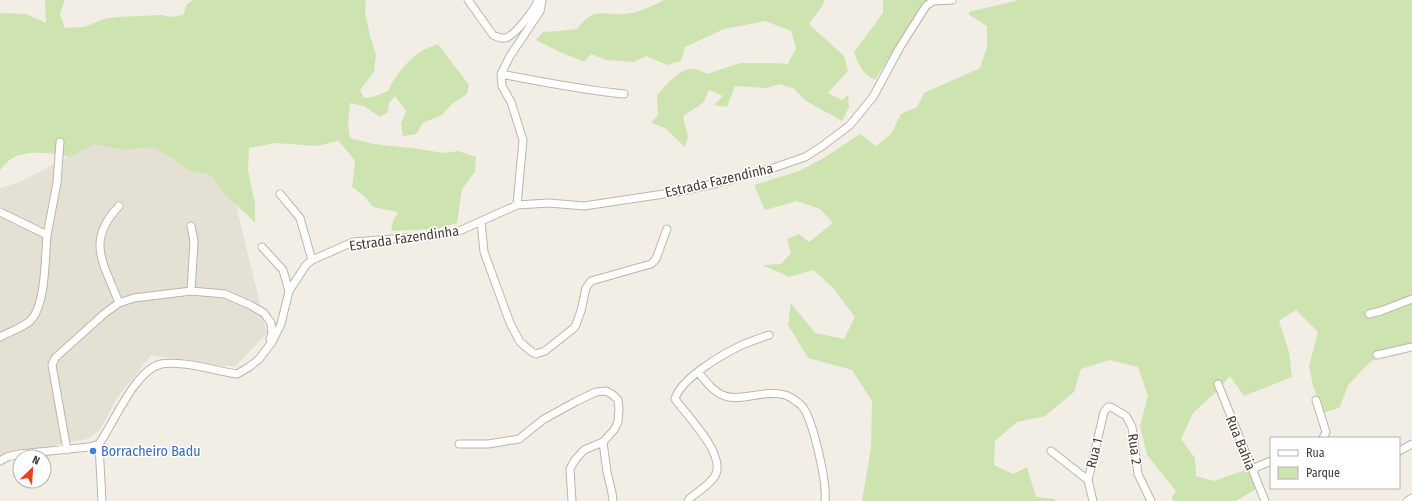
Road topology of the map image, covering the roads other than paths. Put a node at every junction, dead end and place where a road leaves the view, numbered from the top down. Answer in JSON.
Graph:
{"nodes":[{"id":1,"x":468,"y":0,"type":"edge"},
{"id":2,"x":538,"y":0,"type":"edge"},
{"id":3,"x":542,"y":0,"type":"edge"},
{"id":4,"x":952,"y":0,"type":"edge"},
{"id":5,"x":501,"y":74,"type":"junction"},
{"id":6,"x":624,"y":94,"type":"dead end"},
{"id":7,"x":60,"y":142,"type":"dead end"},
{"id":8,"x":280,"y":194,"type":"dead end"},
{"id":9,"x":517,"y":205,"type":"junction"},
{"id":10,"x":119,"y":206,"type":"dead end"},
{"id":11,"x":0,"y":212,"type":"edge"},
{"id":12,"x":481,"y":222,"type":"junction"},
{"id":13,"x":191,"y":226,"type":"dead end"},
{"id":14,"x":667,"y":229,"type":"dead end"},
{"id":15,"x":47,"y":235,"type":"junction"},
{"id":16,"x":262,"y":247,"type":"dead end"},
{"id":17,"x":312,"y":260,"type":"junction"},
{"id":18,"x":191,"y":291,"type":"junction"},
{"id":19,"x":289,"y":292,"type":"junction"},
{"id":20,"x":1412,"y":299,"type":"edge"},
{"id":21,"x":119,"y":303,"type":"junction"},
{"id":22,"x":1369,"y":314,"type":"dead end"},
{"id":23,"x":768,"y":335,"type":"dead end"},
{"id":24,"x":0,"y":337,"type":"edge"},
{"id":25,"x":1412,"y":347,"type":"edge"},
{"id":26,"x":1377,"y":355,"type":"dead end"},
{"id":27,"x":249,"y":367,"type":"junction"},
{"id":28,"x":698,"y":372,"type":"junction"},
{"id":29,"x":1218,"y":384,"type":"dead end"},
{"id":30,"x":1316,"y":400,"type":"dead end"},
{"id":31,"x":1108,"y":407,"type":"joint"},
{"id":32,"x":1324,"y":437,"type":"edge"},
{"id":33,"x":603,"y":442,"type":"junction"},
{"id":34,"x":99,"y":444,"type":"junction"},
{"id":35,"x":459,"y":444,"type":"dead end"},
{"id":36,"x":1412,"y":444,"type":"edge"},
{"id":37,"x":66,"y":450,"type":"junction"},
{"id":38,"x":1051,"y":451,"type":"dead end"},
{"id":39,"x":1400,"y":451,"type":"edge"},
{"id":40,"x":0,"y":461,"type":"edge"},
{"id":41,"x":1270,"y":461,"type":"edge"},
{"id":42,"x":1252,"y":469,"type":"junction"},
{"id":43,"x":1088,"y":480,"type":"junction"},
{"id":44,"x":1412,"y":498,"type":"edge"},
{"id":45,"x":102,"y":501,"type":"edge"},
{"id":46,"x":572,"y":501,"type":"edge"},
{"id":47,"x":613,"y":501,"type":"edge"},
{"id":48,"x":688,"y":501,"type":"edge"},
{"id":49,"x":825,"y":501,"type":"edge"},
{"id":50,"x":1093,"y":501,"type":"edge"},
{"id":51,"x":1150,"y":501,"type":"edge"},
{"id":52,"x":1265,"y":501,"type":"edge"},
{"id":53,"x":1407,"y":501,"type":"edge"}],
"edges":[{"from":1,"to":2,"type":"street"},
{"from":3,"to":5,"type":"street"},
{"from":4,"to":9,"type":"street","name":"Estrada Fazendinha"},
{"from":5,"to":6,"type":"street"},
{"from":5,"to":9,"type":"street"},
{"from":7,"to":15,"type":"street"},
{"from":8,"to":17,"type":"street"},
{"from":9,"to":12,"type":"street","name":"Estrada Fazendinha"},
{"from":10,"to":21,"type":"street"},
{"from":11,"to":15,"type":"street"},
{"from":12,"to":14,"type":"street"},
{"from":12,"to":17,"type":"street","name":"Estrada Fazendinha"},
{"from":13,"to":18,"type":"street"},
{"from":15,"to":24,"type":"street"},
{"from":16,"to":19,"type":"street"},
{"from":17,"to":19,"type":"street","name":"Estrada Fazendinha"},
{"from":18,"to":21,"type":"street"},
{"from":18,"to":27,"type":"street"},
{"from":19,"to":27,"type":"street","name":"Estrada Fazendinha"},
{"from":20,"to":22,"type":"street"},
{"from":21,"to":37,"type":"street"},
{"from":23,"to":28,"type":"street"},
{"from":25,"to":26,"type":"street"},
{"from":27,"to":34,"type":"street","name":"Estrada Fazendinha"},
{"from":28,"to":48,"type":"street"},
{"from":28,"to":49,"type":"street"},
{"from":29,"to":42,"type":"street","name":"Rua Bahia"},
{"from":30,"to":32,"type":"street"},
{"from":31,"to":43,"type":"street","name":"Rua 1"},
{"from":31,"to":51,"type":"street","name":"Rua 2"},
{"from":33,"to":35,"type":"street"},
{"from":33,"to":46,"type":"street"},
{"from":33,"to":47,"type":"street"},
{"from":34,"to":37,"type":"street"},
{"from":34,"to":45,"type":"street"},
{"from":36,"to":39,"type":"street"},
{"from":37,"to":40,"type":"street"},
{"from":38,"to":43,"type":"street"},
{"from":41,"to":42,"type":"street"},
{"from":42,"to":52,"type":"street","name":"Rua Bahia"},
{"from":43,"to":50,"type":"street","name":"Rua 1"},
{"from":44,"to":53,"type":"street"}]}
